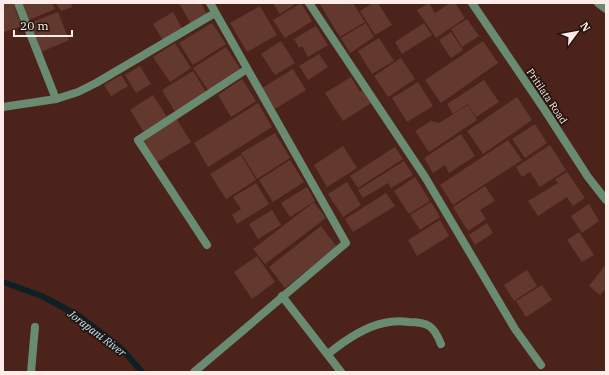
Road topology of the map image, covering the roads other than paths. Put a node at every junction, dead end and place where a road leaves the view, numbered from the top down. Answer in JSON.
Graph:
{"nodes":[{"id":1,"x":18,"y":3,"type":"edge"},
{"id":2,"x":210,"y":3,"type":"edge"},
{"id":3,"x":309,"y":3,"type":"edge"},
{"id":4,"x":472,"y":3,"type":"edge"},
{"id":5,"x":598,"y":3,"type":"edge"},
{"id":6,"x":606,"y":9,"type":"edge"},
{"id":7,"x":215,"y":13,"type":"junction"},
{"id":8,"x":247,"y":69,"type":"junction"},
{"id":9,"x":56,"y":99,"type":"junction"},
{"id":10,"x":3,"y":107,"type":"edge"},
{"id":11,"x":606,"y":200,"type":"edge"},
{"id":12,"x":207,"y":245,"type":"dead end"},
{"id":13,"x":282,"y":296,"type":"junction"},
{"id":14,"x":35,"y":327,"type":"dead end"},
{"id":15,"x":440,"y":344,"type":"dead end"},
{"id":16,"x":328,"y":354,"type":"junction"},
{"id":17,"x":541,"y":365,"type":"dead end"},
{"id":18,"x":31,"y":372,"type":"edge"},
{"id":19,"x":194,"y":372,"type":"edge"},
{"id":20,"x":341,"y":372,"type":"edge"}],
"edges":[{"from":1,"to":9,"type":"street"},
{"from":2,"to":7,"type":"street"},
{"from":3,"to":17,"type":"street"},
{"from":4,"to":11,"type":"street","name":"Pritilata Road"},
{"from":5,"to":6,"type":"street"},
{"from":7,"to":8,"type":"street"},
{"from":7,"to":9,"type":"street"},
{"from":8,"to":12,"type":"street"},
{"from":8,"to":13,"type":"street"},
{"from":9,"to":10,"type":"street"},
{"from":13,"to":16,"type":"street"},
{"from":13,"to":19,"type":"street"},
{"from":14,"to":18,"type":"street"},
{"from":15,"to":16,"type":"street"},
{"from":16,"to":20,"type":"street"}]}
